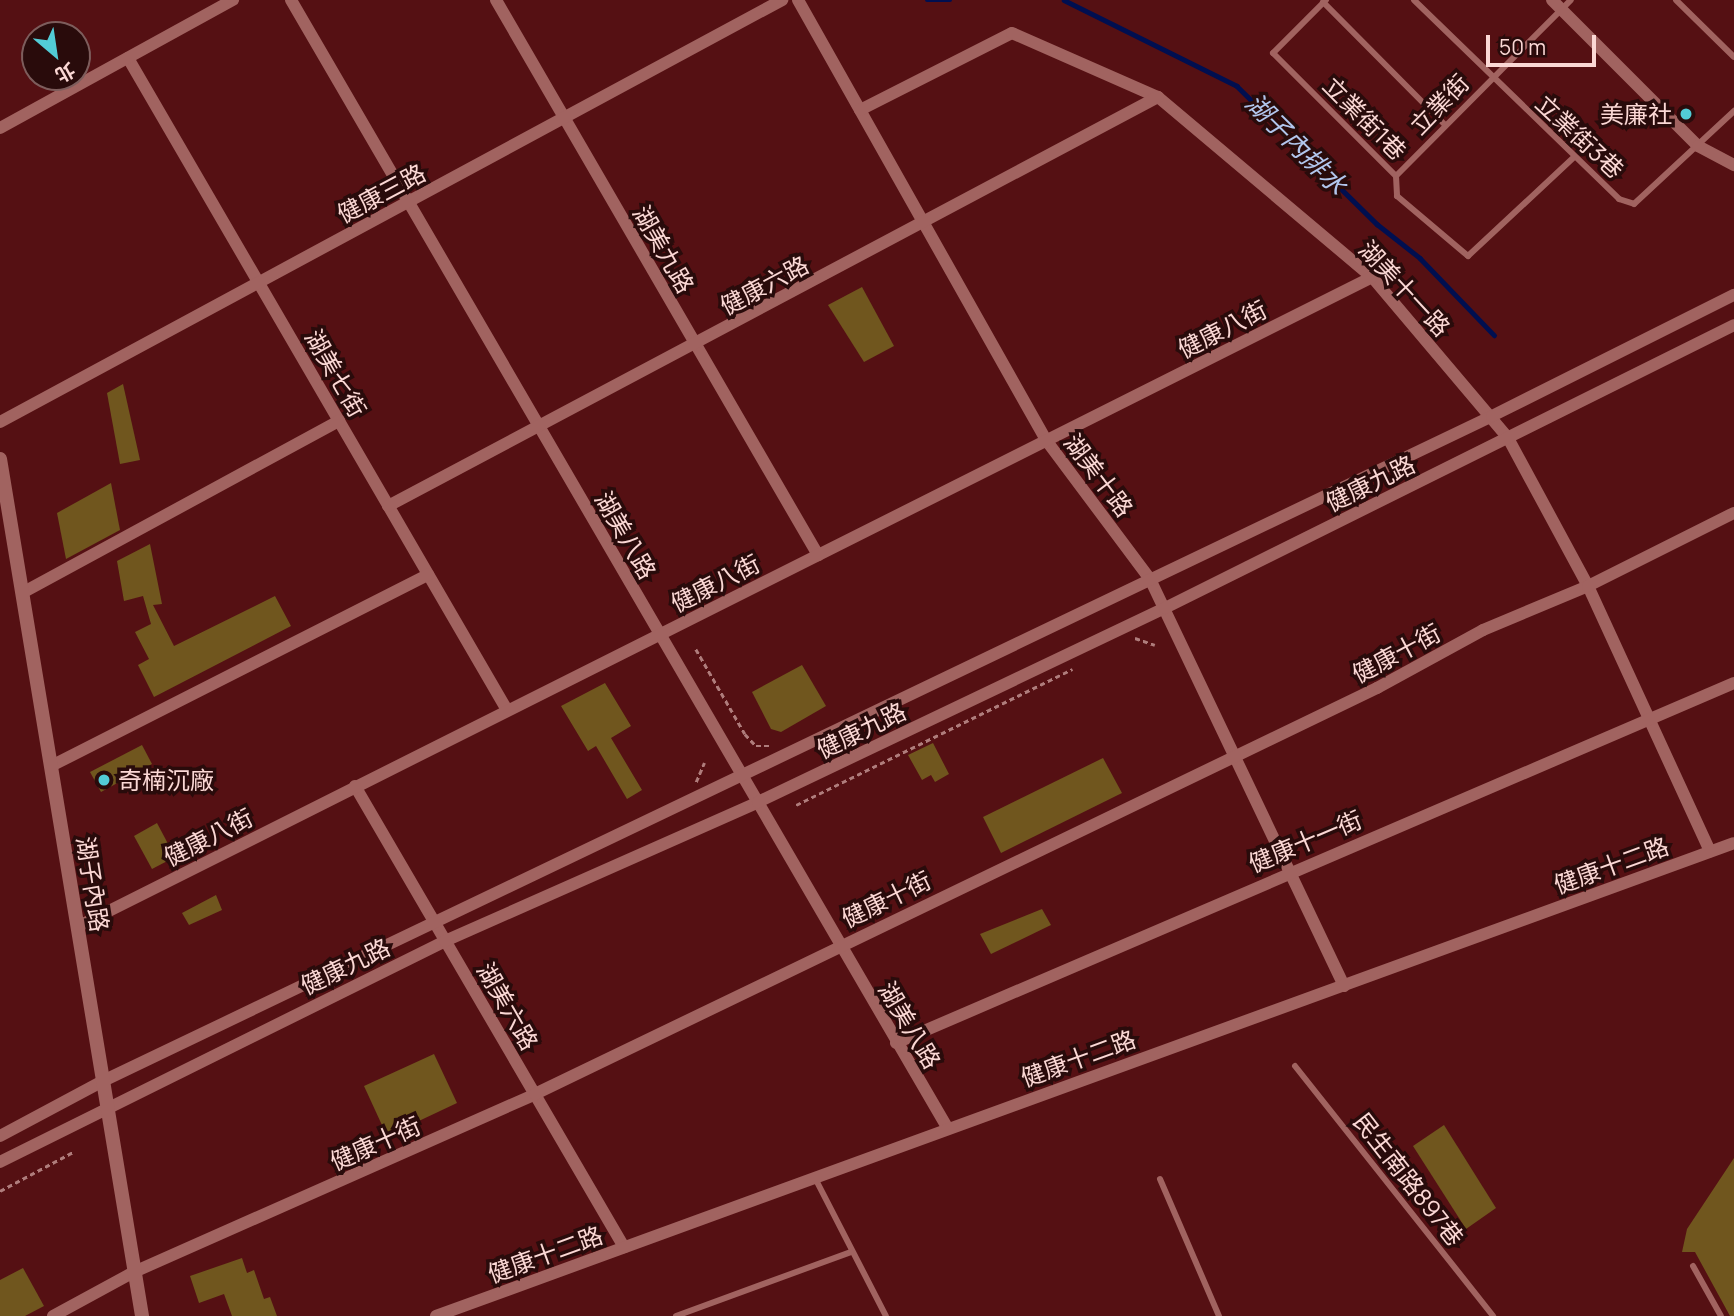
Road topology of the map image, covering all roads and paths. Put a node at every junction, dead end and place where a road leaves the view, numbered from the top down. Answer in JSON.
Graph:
{"nodes":[{"id":1,"x":233,"y":0,"type":"edge"},
{"id":2,"x":291,"y":0,"type":"edge"},
{"id":3,"x":496,"y":0,"type":"edge"},
{"id":4,"x":782,"y":0,"type":"edge"},
{"id":5,"x":798,"y":0,"type":"edge"},
{"id":6,"x":1414,"y":0,"type":"edge"},
{"id":7,"x":1676,"y":0,"type":"edge"},
{"id":8,"x":1324,"y":1,"type":"edge"},
{"id":9,"x":1562,"y":3,"type":"edge"},
{"id":10,"x":1734,"y":57,"type":"edge"},
{"id":11,"x":128,"y":58,"type":"junction"},
{"id":12,"x":1490,"y":79,"type":"junction"},
{"id":13,"x":1158,"y":97,"type":"junction"},
{"id":14,"x":860,"y":110,"type":"junction"},
{"id":15,"x":1734,"y":111,"type":"edge"},
{"id":16,"x":564,"y":118,"type":"junction"},
{"id":17,"x":1444,"y":125,"type":"junction"},
{"id":18,"x":0,"y":128,"type":"edge"},
{"id":19,"x":1698,"y":146,"type":"junction"},
{"id":20,"x":1573,"y":158,"type":"junction"},
{"id":21,"x":1734,"y":165,"type":"edge"},
{"id":22,"x":1396,"y":176,"type":"junction"},
{"id":23,"x":408,"y":202,"type":"junction"},
{"id":24,"x":924,"y":225,"type":"junction"},
{"id":25,"x":1372,"y":277,"type":"junction"},
{"id":26,"x":259,"y":283,"type":"junction"},
{"id":27,"x":1734,"y":295,"type":"edge"},
{"id":28,"x":1734,"y":325,"type":"edge"},
{"id":29,"x":695,"y":345,"type":"junction"},
{"id":30,"x":1492,"y":416,"type":"junction"},
{"id":31,"x":339,"y":421,"type":"junction"},
{"id":32,"x":0,"y":422,"type":"edge"},
{"id":33,"x":538,"y":427,"type":"junction"},
{"id":34,"x":1508,"y":438,"type":"junction"},
{"id":35,"x":1046,"y":440,"type":"junction"},
{"id":36,"x":0,"y":459,"type":"edge"},
{"id":37,"x":388,"y":506,"type":"junction"},
{"id":38,"x":1734,"y":513,"type":"edge"},
{"id":39,"x":818,"y":555,"type":"junction"},
{"id":40,"x":428,"y":575,"type":"junction"},
{"id":41,"x":1150,"y":579,"type":"junction"},
{"id":42,"x":1588,"y":586,"type":"junction"},
{"id":43,"x":22,"y":593,"type":"junction"},
{"id":44,"x":1165,"y":608,"type":"junction"},
{"id":45,"x":659,"y":634,"type":"junction"},
{"id":46,"x":1124,"y":643,"type":"dead end"},
{"id":47,"x":1154,"y":645,"type":"dead end"},
{"id":48,"x":696,"y":649,"type":"dead end"},
{"id":49,"x":1075,"y":667,"type":"dead end"},
{"id":50,"x":1734,"y":684,"type":"edge"},
{"id":51,"x":507,"y":710,"type":"junction"},
{"id":52,"x":1651,"y":717,"type":"junction"},
{"id":53,"x":776,"y":745,"type":"dead end"},
{"id":54,"x":1231,"y":756,"type":"junction"},
{"id":55,"x":51,"y":766,"type":"junction"},
{"id":56,"x":741,"y":775,"type":"junction"},
{"id":57,"x":355,"y":786,"type":"junction"},
{"id":58,"x":758,"y":802,"type":"junction"},
{"id":59,"x":796,"y":805,"type":"dead end"},
{"id":60,"x":1734,"y":843,"type":"edge"},
{"id":61,"x":1710,"y":851,"type":"junction"},
{"id":62,"x":1287,"y":872,"type":"junction"},
{"id":63,"x":434,"y":922,"type":"junction"},
{"id":64,"x":77,"y":927,"type":"junction"},
{"id":65,"x":445,"y":941,"type":"junction"},
{"id":66,"x":839,"y":945,"type":"junction"},
{"id":67,"x":1344,"y":985,"type":"junction"},
{"id":68,"x":896,"y":1043,"type":"junction"},
{"id":69,"x":1295,"y":1066,"type":"dead end"},
{"id":70,"x":103,"y":1081,"type":"junction"},
{"id":71,"x":535,"y":1094,"type":"junction"},
{"id":72,"x":107,"y":1105,"type":"junction"},
{"id":73,"x":947,"y":1127,"type":"junction"},
{"id":74,"x":0,"y":1136,"type":"edge"},
{"id":75,"x":73,"y":1152,"type":"dead end"},
{"id":76,"x":0,"y":1162,"type":"edge"},
{"id":77,"x":814,"y":1177,"type":"junction"},
{"id":78,"x":1160,"y":1179,"type":"dead end"},
{"id":79,"x":0,"y":1191,"type":"edge"},
{"id":80,"x":624,"y":1247,"type":"junction"},
{"id":81,"x":851,"y":1252,"type":"junction"},
{"id":82,"x":1693,"y":1266,"type":"dead end"},
{"id":83,"x":134,"y":1272,"type":"junction"},
{"id":84,"x":53,"y":1316,"type":"edge"},
{"id":85,"x":142,"y":1316,"type":"edge"},
{"id":86,"x":436,"y":1316,"type":"edge"},
{"id":87,"x":676,"y":1316,"type":"edge"},
{"id":88,"x":886,"y":1316,"type":"edge"},
{"id":89,"x":1219,"y":1316,"type":"edge"},
{"id":90,"x":1493,"y":1316,"type":"edge"},
{"id":91,"x":1721,"y":1316,"type":"edge"}],
"edges":[{"from":1,"to":11,"type":"street"},
{"from":2,"to":23,"type":"street","name":"湖美八路"},
{"from":3,"to":16,"type":"street","name":"湖美九路"},
{"from":4,"to":16,"type":"street","name":"健康三路"},
{"from":5,"to":14,"type":"street","name":"湖美十路"},
{"from":6,"to":12,"type":"lane","name":"立業街3巷"},
{"from":7,"to":10,"type":"lane"},
{"from":8,"to":17,"type":"lane"},
{"from":8,"to":22,"type":"lane","name":"立業街1巷"},
{"from":9,"to":12,"type":"lane","name":"立業街"},
{"from":9,"to":19,"type":"street"},
{"from":11,"to":18,"type":"street"},
{"from":11,"to":26,"type":"street","name":"湖美七街"},
{"from":12,"to":17,"type":"lane","name":"立業街"},
{"from":12,"to":20,"type":"lane","name":"立業街3巷"},
{"from":13,"to":14,"type":"street","name":"湖美十一路"},
{"from":13,"to":24,"type":"street","name":"健康六路"},
{"from":13,"to":25,"type":"street","name":"湖美十一路"},
{"from":14,"to":24,"type":"street","name":"湖美十路"},
{"from":15,"to":19,"type":"lane"},
{"from":16,"to":23,"type":"street","name":"健康三路"},
{"from":16,"to":29,"type":"street","name":"湖美九路"},
{"from":17,"to":22,"type":"lane","name":"立業街"},
{"from":19,"to":20,"type":"lane","name":"立業街3巷"},
{"from":19,"to":21,"type":"street"},
{"from":20,"to":22,"type":"lane","name":"立業街1巷"},
{"from":23,"to":26,"type":"street","name":"健康三路"},
{"from":23,"to":33,"type":"street","name":"湖美八路"},
{"from":24,"to":29,"type":"street","name":"健康六路"},
{"from":24,"to":35,"type":"street","name":"湖美十路"},
{"from":25,"to":30,"type":"street","name":"湖美十一路"},
{"from":25,"to":35,"type":"street","name":"健康八街"},
{"from":26,"to":31,"type":"street","name":"湖美七街"},
{"from":26,"to":32,"type":"street","name":"健康三路"},
{"from":27,"to":30,"type":"street"},
{"from":28,"to":34,"type":"street","name":"健康九路"},
{"from":29,"to":33,"type":"street","name":"健康六路"},
{"from":29,"to":39,"type":"street","name":"湖美九路"},
{"from":30,"to":34,"type":"street","name":"湖美十一路"},
{"from":30,"to":41,"type":"street"},
{"from":31,"to":37,"type":"street","name":"湖美七街"},
{"from":31,"to":43,"type":"street"},
{"from":33,"to":37,"type":"street","name":"健康六路"},
{"from":33,"to":45,"type":"street","name":"湖美八路"},
{"from":34,"to":42,"type":"street","name":"湖美十一路"},
{"from":34,"to":44,"type":"street","name":"健康九路"},
{"from":35,"to":39,"type":"street","name":"健康八街"},
{"from":35,"to":41,"type":"street","name":"湖美十路"},
{"from":36,"to":43,"type":"street","name":"湖子內路"},
{"from":37,"to":40,"type":"street","name":"湖美七街"},
{"from":38,"to":42,"type":"street","name":"健康十街"},
{"from":39,"to":45,"type":"street","name":"健康八街"},
{"from":40,"to":51,"type":"street","name":"湖美七街"},
{"from":40,"to":55,"type":"street"},
{"from":41,"to":44,"type":"street","name":"湖美十路"},
{"from":41,"to":56,"type":"street"},
{"from":42,"to":52,"type":"street","name":"湖美十一路"},
{"from":42,"to":54,"type":"street","name":"健康十街"},
{"from":43,"to":55,"type":"street","name":"湖子內路"},
{"from":44,"to":54,"type":"street","name":"湖美十路"},
{"from":44,"to":58,"type":"street","name":"健康九路"},
{"from":45,"to":51,"type":"street","name":"健康八街"},
{"from":45,"to":56,"type":"street","name":"湖美八路"},
{"from":46,"to":47,"type":"path"},
{"from":48,"to":53,"type":"path"},
{"from":49,"to":59,"type":"path"},
{"from":50,"to":52,"type":"street","name":"健康十一街"},
{"from":51,"to":57,"type":"street","name":"健康八街"},
{"from":52,"to":61,"type":"street","name":"湖美十一路"},
{"from":52,"to":62,"type":"street","name":"健康十一街"},
{"from":54,"to":62,"type":"street","name":"湖美十路"},
{"from":54,"to":66,"type":"street","name":"健康十街"},
{"from":55,"to":64,"type":"street","name":"湖子內路"},
{"from":56,"to":58,"type":"street","name":"湖美八路"},
{"from":56,"to":63,"type":"street"},
{"from":57,"to":63,"type":"street","name":"湖美六路"},
{"from":57,"to":64,"type":"street","name":"健康八街"},
{"from":58,"to":65,"type":"street","name":"健康九路"},
{"from":58,"to":66,"type":"street","name":"湖美八路"},
{"from":60,"to":61,"type":"street","name":"健康十二路"},
{"from":61,"to":67,"type":"street","name":"健康十二路"},
{"from":62,"to":67,"type":"street","name":"湖美十路"},
{"from":62,"to":68,"type":"street","name":"健康十一街"},
{"from":63,"to":65,"type":"street","name":"湖美六路"},
{"from":63,"to":70,"type":"street"},
{"from":64,"to":70,"type":"street","name":"湖子內路"},
{"from":65,"to":71,"type":"street","name":"湖美六路"},
{"from":65,"to":72,"type":"street","name":"健康九路"},
{"from":66,"to":68,"type":"street","name":"湖美八路"},
{"from":66,"to":71,"type":"street","name":"健康十街"},
{"from":67,"to":73,"type":"street","name":"健康十二路"},
{"from":68,"to":73,"type":"street","name":"湖美八路"},
{"from":69,"to":90,"type":"lane","name":"民生南路897巷"},
{"from":70,"to":72,"type":"street","name":"湖子內路"},
{"from":70,"to":74,"type":"street"},
{"from":71,"to":80,"type":"street","name":"湖美六路"},
{"from":71,"to":83,"type":"street","name":"健康十街"},
{"from":72,"to":76,"type":"street","name":"健康九路"},
{"from":72,"to":83,"type":"street","name":"湖子內路"},
{"from":73,"to":77,"type":"street","name":"健康十二路"},
{"from":75,"to":79,"type":"path"},
{"from":77,"to":80,"type":"street","name":"健康十二路"},
{"from":77,"to":81,"type":"lane"},
{"from":78,"to":89,"type":"lane"},
{"from":80,"to":86,"type":"street","name":"健康十二路"},
{"from":81,"to":87,"type":"lane"},
{"from":81,"to":88,"type":"lane"},
{"from":82,"to":91,"type":"lane"},
{"from":83,"to":84,"type":"street","name":"健康十街"},
{"from":83,"to":85,"type":"street","name":"湖子內路"}]}
